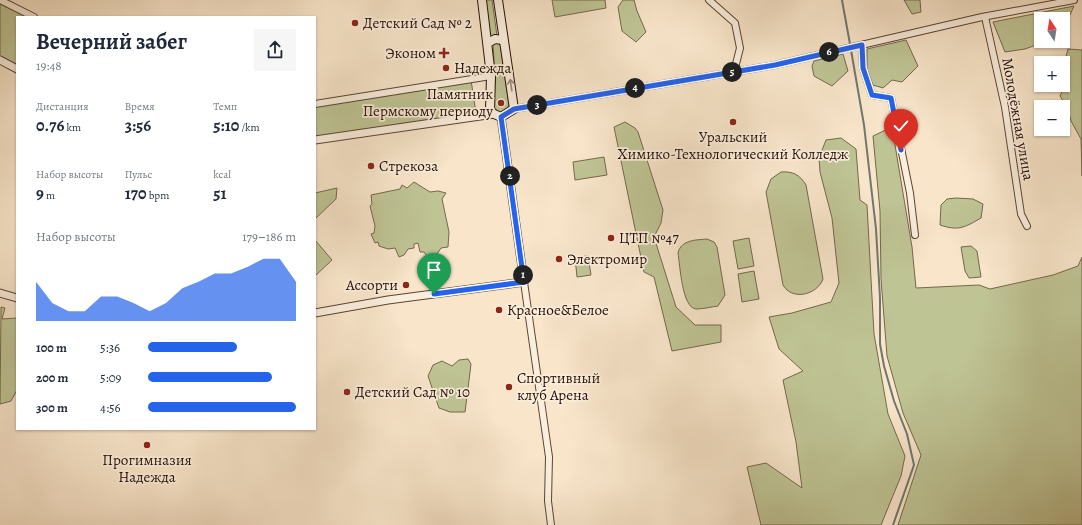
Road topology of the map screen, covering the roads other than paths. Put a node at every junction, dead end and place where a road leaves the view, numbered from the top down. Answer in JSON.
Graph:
{"nodes":[{"id":1,"x":0,"y":0,"type":"edge"},
{"id":2,"x":482,"y":0,"type":"edge"},
{"id":3,"x":498,"y":0,"type":"edge"},
{"id":4,"x":709,"y":0,"type":"edge"},
{"id":5,"x":1074,"y":0,"type":"edge"},
{"id":6,"x":32,"y":16,"type":"edge"},
{"id":7,"x":985,"y":17,"type":"junction"},
{"id":8,"x":503,"y":40,"type":"junction"},
{"id":9,"x":488,"y":43,"type":"junction"},
{"id":10,"x":862,"y":45,"type":"junction"},
{"id":11,"x":0,"y":60,"type":"edge"},
{"id":12,"x":16,"y":68,"type":"edge"},
{"id":13,"x":734,"y":72,"type":"junction"},
{"id":14,"x":491,"y":76,"type":"junction"},
{"id":15,"x":316,"y":104,"type":"edge"},
{"id":16,"x":514,"y":109,"type":"junction"},
{"id":17,"x":498,"y":116,"type":"junction"},
{"id":18,"x":316,"y":140,"type":"edge"},
{"id":19,"x":1027,"y":226,"type":"dead end"},
{"id":20,"x":915,"y":235,"type":"dead end"},
{"id":21,"x":524,"y":282,"type":"junction"},
{"id":22,"x":0,"y":293,"type":"edge"},
{"id":23,"x":16,"y":298,"type":"edge"},
{"id":24,"x":316,"y":313,"type":"edge"},
{"id":25,"x":551,"y":525,"type":"edge"}],
"edges":[{"from":1,"to":6,"type":"street"},
{"from":2,"to":9,"type":"main road"},
{"from":3,"to":8,"type":"main road"},
{"from":4,"to":13,"type":"street"},
{"from":5,"to":7,"type":"street"},
{"from":7,"to":10,"type":"street"},
{"from":7,"to":19,"type":"street","name":"Молодёжная улица"},
{"from":8,"to":9,"type":"main road"},
{"from":16,"to":8,"type":"main road","one_way":true},
{"from":9,"to":14,"type":"main road"},
{"from":10,"to":13,"type":"street"},
{"from":10,"to":20,"type":"street"},
{"from":11,"to":12,"type":"street"},
{"from":13,"to":16,"type":"street"},
{"from":14,"to":15,"type":"street"},
{"from":14,"to":17,"type":"main road"},
{"from":16,"to":17,"type":"main road"},
{"from":17,"to":18,"type":"street"},
{"from":17,"to":21,"type":"street"},
{"from":21,"to":24,"type":"street"},
{"from":21,"to":25,"type":"street"},
{"from":22,"to":23,"type":"street"}]}
